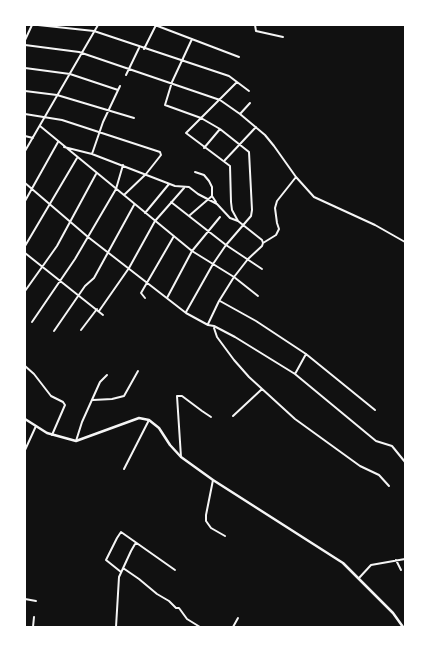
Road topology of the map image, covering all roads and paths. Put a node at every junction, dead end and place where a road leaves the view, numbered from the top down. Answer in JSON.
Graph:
{"nodes":[{"id":1,"x":32,"y":25,"type":"edge"},
{"id":2,"x":38,"y":25,"type":"edge"},
{"id":3,"x":98,"y":25,"type":"edge"},
{"id":4,"x":156,"y":25,"type":"edge"},
{"id":5,"x":255,"y":25,"type":"edge"},
{"id":6,"x":94,"y":31,"type":"junction"},
{"id":7,"x":283,"y":37,"type":"dead end"},
{"id":8,"x":192,"y":38,"type":"junction"},
{"id":9,"x":25,"y":40,"type":"edge"},
{"id":10,"x":25,"y":45,"type":"edge"},
{"id":11,"x":139,"y":47,"type":"junction"},
{"id":12,"x":144,"y":49,"type":"junction"},
{"id":13,"x":82,"y":53,"type":"junction"},
{"id":14,"x":239,"y":57,"type":"dead end"},
{"id":15,"x":182,"y":60,"type":"junction"},
{"id":16,"x":25,"y":68,"type":"edge"},
{"id":17,"x":129,"y":68,"type":"junction"},
{"id":18,"x":70,"y":74,"type":"junction"},
{"id":19,"x":126,"y":75,"type":"dead end"},
{"id":20,"x":172,"y":82,"type":"junction"},
{"id":21,"x":237,"y":82,"type":"junction"},
{"id":22,"x":120,"y":86,"type":"dead end"},
{"id":23,"x":25,"y":90,"type":"edge"},
{"id":24,"x":118,"y":90,"type":"junction"},
{"id":25,"x":249,"y":91,"type":"dead end"},
{"id":26,"x":58,"y":95,"type":"junction"},
{"id":27,"x":220,"y":100,"type":"junction"},
{"id":28,"x":250,"y":103,"type":"dead end"},
{"id":29,"x":109,"y":110,"type":"junction"},
{"id":30,"x":25,"y":114,"type":"edge"},
{"id":31,"x":240,"y":114,"type":"junction"},
{"id":32,"x":45,"y":117,"type":"junction"},
{"id":33,"x":134,"y":118,"type":"dead end"},
{"id":34,"x":202,"y":118,"type":"junction"},
{"id":35,"x":40,"y":126,"type":"junction"},
{"id":36,"x":256,"y":128,"type":"junction"},
{"id":37,"x":220,"y":129,"type":"junction"},
{"id":38,"x":101,"y":132,"type":"junction"},
{"id":39,"x":25,"y":136,"type":"edge"},
{"id":40,"x":33,"y":138,"type":"junction"},
{"id":41,"x":58,"y":142,"type":"junction"},
{"id":42,"x":240,"y":144,"type":"junction"},
{"id":43,"x":64,"y":147,"type":"junction"},
{"id":44,"x":204,"y":148,"type":"junction"},
{"id":45,"x":25,"y":150,"type":"edge"},
{"id":46,"x":92,"y":154,"type":"junction"},
{"id":47,"x":77,"y":158,"type":"junction"},
{"id":48,"x":224,"y":161,"type":"junction"},
{"id":49,"x":124,"y":165,"type":"junction"},
{"id":50,"x":195,"y":172,"type":"dead end"},
{"id":51,"x":96,"y":174,"type":"junction"},
{"id":52,"x":146,"y":174,"type":"junction"},
{"id":53,"x":296,"y":177,"type":"junction"},
{"id":54,"x":25,"y":183,"type":"edge"},
{"id":55,"x":170,"y":184,"type":"junction"},
{"id":56,"x":184,"y":187,"type":"junction"},
{"id":57,"x":32,"y":189,"type":"junction"},
{"id":58,"x":116,"y":189,"type":"junction"},
{"id":59,"x":124,"y":195,"type":"junction"},
{"id":60,"x":212,"y":196,"type":"junction"},
{"id":61,"x":207,"y":199,"type":"junction"},
{"id":62,"x":25,"y":201,"type":"edge"},
{"id":63,"x":171,"y":202,"type":"junction"},
{"id":64,"x":51,"y":204,"type":"junction"},
{"id":65,"x":134,"y":204,"type":"junction"},
{"id":66,"x":217,"y":204,"type":"junction"},
{"id":67,"x":145,"y":213,"type":"junction"},
{"id":68,"x":189,"y":216,"type":"junction"},
{"id":69,"x":220,"y":217,"type":"dead end"},
{"id":70,"x":70,"y":221,"type":"junction"},
{"id":71,"x":155,"y":221,"type":"junction"},
{"id":72,"x":238,"y":221,"type":"junction"},
{"id":73,"x":243,"y":225,"type":"junction"},
{"id":74,"x":208,"y":232,"type":"junction"},
{"id":75,"x":88,"y":236,"type":"junction"},
{"id":76,"x":174,"y":236,"type":"junction"},
{"id":77,"x":405,"y":242,"type":"edge"},
{"id":78,"x":263,"y":243,"type":"junction"},
{"id":79,"x":226,"y":245,"type":"junction"},
{"id":80,"x":25,"y":246,"type":"edge"},
{"id":81,"x":192,"y":251,"type":"junction"},
{"id":82,"x":108,"y":252,"type":"junction"},
{"id":83,"x":25,"y":253,"type":"edge"},
{"id":84,"x":248,"y":258,"type":"junction"},
{"id":85,"x":212,"y":264,"type":"junction"},
{"id":86,"x":42,"y":266,"type":"junction"},
{"id":87,"x":129,"y":268,"type":"junction"},
{"id":88,"x":262,"y":269,"type":"dead end"},
{"id":89,"x":234,"y":277,"type":"junction"},
{"id":90,"x":60,"y":280,"type":"junction"},
{"id":91,"x":147,"y":283,"type":"junction"},
{"id":92,"x":25,"y":291,"type":"edge"},
{"id":93,"x":79,"y":294,"type":"junction"},
{"id":94,"x":258,"y":296,"type":"dead end"},
{"id":95,"x":145,"y":298,"type":"dead end"},
{"id":96,"x":167,"y":298,"type":"junction"},
{"id":97,"x":219,"y":301,"type":"junction"},
{"id":98,"x":98,"y":310,"type":"junction"},
{"id":99,"x":186,"y":312,"type":"junction"},
{"id":100,"x":103,"y":315,"type":"dead end"},
{"id":101,"x":32,"y":322,"type":"dead end"},
{"id":102,"x":208,"y":325,"type":"junction"},
{"id":103,"x":214,"y":326,"type":"junction"},
{"id":104,"x":81,"y":330,"type":"dead end"},
{"id":105,"x":54,"y":331,"type":"dead end"},
{"id":106,"x":306,"y":354,"type":"junction"},
{"id":107,"x":25,"y":366,"type":"edge"},
{"id":108,"x":138,"y":371,"type":"dead end"},
{"id":109,"x":295,"y":374,"type":"junction"},
{"id":110,"x":107,"y":375,"type":"dead end"},
{"id":111,"x":262,"y":389,"type":"junction"},
{"id":112,"x":93,"y":400,"type":"junction"},
{"id":113,"x":375,"y":410,"type":"dead end"},
{"id":114,"x":233,"y":416,"type":"dead end"},
{"id":115,"x":211,"y":417,"type":"dead end"},
{"id":116,"x":25,"y":419,"type":"edge"},
{"id":117,"x":149,"y":420,"type":"junction"},
{"id":118,"x":36,"y":426,"type":"junction"},
{"id":119,"x":52,"y":435,"type":"junction"},
{"id":120,"x":76,"y":440,"type":"junction"},
{"id":121,"x":25,"y":450,"type":"edge"},
{"id":122,"x":181,"y":457,"type":"junction"},
{"id":123,"x":405,"y":462,"type":"edge"},
{"id":124,"x":124,"y":469,"type":"dead end"},
{"id":125,"x":213,"y":480,"type":"junction"},
{"id":126,"x":389,"y":486,"type":"dead end"},
{"id":127,"x":225,"y":536,"type":"dead end"},
{"id":128,"x":138,"y":544,"type":"junction"},
{"id":129,"x":405,"y":559,"type":"edge"},
{"id":130,"x":396,"y":560,"type":"junction"},
{"id":131,"x":123,"y":568,"type":"junction"},
{"id":132,"x":175,"y":570,"type":"dead end"},
{"id":133,"x":401,"y":570,"type":"dead end"},
{"id":134,"x":121,"y":572,"type":"junction"},
{"id":135,"x":358,"y":578,"type":"junction"},
{"id":136,"x":25,"y":599,"type":"edge"},
{"id":137,"x":36,"y":601,"type":"dead end"},
{"id":138,"x":34,"y":617,"type":"dead end"},
{"id":139,"x":238,"y":618,"type":"dead end"},
{"id":140,"x":33,"y":627,"type":"edge"},
{"id":141,"x":116,"y":627,"type":"edge"},
{"id":142,"x":200,"y":627,"type":"edge"},
{"id":143,"x":233,"y":627,"type":"edge"},
{"id":144,"x":403,"y":627,"type":"edge"}],
"edges":[{"from":1,"to":9,"type":"street"},
{"from":2,"to":6,"type":"street"},
{"from":3,"to":6,"type":"street"},
{"from":4,"to":8,"type":"street"},
{"from":4,"to":12,"type":"street"},
{"from":5,"to":7,"type":"street"},
{"from":6,"to":11,"type":"street"},
{"from":6,"to":13,"type":"street"},
{"from":8,"to":14,"type":"street"},
{"from":8,"to":15,"type":"street"},
{"from":10,"to":13,"type":"street"},
{"from":11,"to":12,"type":"street"},
{"from":11,"to":17,"type":"street"},
{"from":12,"to":15,"type":"street"},
{"from":13,"to":17,"type":"street"},
{"from":13,"to":18,"type":"street"},
{"from":15,"to":20,"type":"street"},
{"from":15,"to":21,"type":"street"},
{"from":16,"to":18,"type":"street"},
{"from":17,"to":19,"type":"street"},
{"from":17,"to":20,"type":"street"},
{"from":18,"to":24,"type":"street"},
{"from":18,"to":26,"type":"street"},
{"from":20,"to":27,"type":"street"},
{"from":20,"to":34,"type":"street"},
{"from":21,"to":25,"type":"street"},
{"from":21,"to":27,"type":"street"},
{"from":22,"to":24,"type":"street"},
{"from":23,"to":26,"type":"street"},
{"from":24,"to":29,"type":"street"},
{"from":26,"to":29,"type":"street"},
{"from":26,"to":32,"type":"street"},
{"from":27,"to":31,"type":"street"},
{"from":27,"to":34,"type":"street"},
{"from":28,"to":31,"type":"street"},
{"from":29,"to":33,"type":"street"},
{"from":29,"to":38,"type":"street"},
{"from":30,"to":32,"type":"street"},
{"from":31,"to":36,"type":"street"},
{"from":32,"to":35,"type":"street"},
{"from":32,"to":38,"type":"street"},
{"from":34,"to":37,"type":"street"},
{"from":34,"to":44,"type":"street"},
{"from":35,"to":40,"type":"street"},
{"from":35,"to":41,"type":"street"},
{"from":36,"to":42,"type":"street"},
{"from":36,"to":53,"type":"street"},
{"from":37,"to":42,"type":"street"},
{"from":37,"to":44,"type":"street"},
{"from":38,"to":46,"type":"street"},
{"from":38,"to":52,"type":"street"},
{"from":39,"to":40,"type":"street"},
{"from":40,"to":45,"type":"street"},
{"from":41,"to":43,"type":"street"},
{"from":41,"to":57,"type":"street"},
{"from":42,"to":48,"type":"street"},
{"from":42,"to":73,"type":"street"},
{"from":43,"to":46,"type":"street"},
{"from":43,"to":47,"type":"street"},
{"from":44,"to":48,"type":"street"},
{"from":46,"to":49,"type":"street"},
{"from":47,"to":51,"type":"street"},
{"from":47,"to":64,"type":"street"},
{"from":48,"to":72,"type":"street"},
{"from":49,"to":52,"type":"street"},
{"from":49,"to":58,"type":"street"},
{"from":50,"to":60,"type":"street"},
{"from":51,"to":58,"type":"street"},
{"from":51,"to":70,"type":"street"},
{"from":52,"to":55,"type":"street"},
{"from":52,"to":59,"type":"street"},
{"from":53,"to":77,"type":"street"},
{"from":53,"to":78,"type":"street"},
{"from":54,"to":57,"type":"street"},
{"from":55,"to":56,"type":"street"},
{"from":55,"to":67,"type":"street"},
{"from":56,"to":61,"type":"street"},
{"from":56,"to":63,"type":"street"},
{"from":57,"to":62,"type":"street"},
{"from":57,"to":64,"type":"street"},
{"from":58,"to":59,"type":"street"},
{"from":58,"to":75,"type":"street"},
{"from":59,"to":65,"type":"street"},
{"from":60,"to":61,"type":"street"},
{"from":60,"to":66,"type":"street"},
{"from":61,"to":66,"type":"street"},
{"from":61,"to":68,"type":"street"},
{"from":63,"to":68,"type":"street"},
{"from":63,"to":71,"type":"street"},
{"from":64,"to":70,"type":"street"},
{"from":64,"to":80,"type":"street"},
{"from":65,"to":67,"type":"street"},
{"from":65,"to":82,"type":"street"},
{"from":66,"to":72,"type":"street"},
{"from":67,"to":71,"type":"street"},
{"from":68,"to":74,"type":"street"},
{"from":69,"to":74,"type":"street"},
{"from":70,"to":75,"type":"street"},
{"from":70,"to":86,"type":"street"},
{"from":71,"to":76,"type":"street"},
{"from":71,"to":87,"type":"street"},
{"from":72,"to":73,"type":"street"},
{"from":73,"to":78,"type":"street"},
{"from":73,"to":79,"type":"street"},
{"from":74,"to":79,"type":"street"},
{"from":74,"to":81,"type":"street"},
{"from":75,"to":82,"type":"street"},
{"from":75,"to":90,"type":"street"},
{"from":76,"to":81,"type":"street"},
{"from":76,"to":91,"type":"street"},
{"from":78,"to":84,"type":"street"},
{"from":79,"to":84,"type":"street"},
{"from":79,"to":85,"type":"street"},
{"from":81,"to":85,"type":"street"},
{"from":81,"to":96,"type":"street"},
{"from":82,"to":87,"type":"street"},
{"from":82,"to":93,"type":"street"},
{"from":83,"to":86,"type":"street"},
{"from":84,"to":88,"type":"street"},
{"from":84,"to":89,"type":"street"},
{"from":85,"to":89,"type":"street"},
{"from":85,"to":99,"type":"street"},
{"from":86,"to":90,"type":"street"},
{"from":86,"to":92,"type":"street"},
{"from":87,"to":91,"type":"street"},
{"from":87,"to":98,"type":"street"},
{"from":89,"to":94,"type":"street"},
{"from":89,"to":97,"type":"street"},
{"from":90,"to":93,"type":"street"},
{"from":90,"to":101,"type":"street"},
{"from":91,"to":95,"type":"street"},
{"from":91,"to":96,"type":"street"},
{"from":93,"to":98,"type":"street"},
{"from":93,"to":105,"type":"street"},
{"from":96,"to":99,"type":"street"},
{"from":97,"to":102,"type":"street"},
{"from":97,"to":106,"type":"street"},
{"from":98,"to":100,"type":"street"},
{"from":98,"to":104,"type":"street"},
{"from":99,"to":102,"type":"street"},
{"from":102,"to":103,"type":"street"},
{"from":103,"to":109,"type":"street"},
{"from":103,"to":111,"type":"street"},
{"from":106,"to":109,"type":"street"},
{"from":106,"to":113,"type":"street"},
{"from":107,"to":119,"type":"street"},
{"from":108,"to":112,"type":"street"},
{"from":109,"to":123,"type":"street"},
{"from":110,"to":112,"type":"street"},
{"from":111,"to":114,"type":"street"},
{"from":111,"to":126,"type":"street"},
{"from":112,"to":120,"type":"street"},
{"from":115,"to":122,"type":"street"},
{"from":116,"to":118,"type":"street"},
{"from":117,"to":120,"type":"street"},
{"from":117,"to":122,"type":"street"},
{"from":117,"to":124,"type":"street"},
{"from":118,"to":119,"type":"street"},
{"from":118,"to":121,"type":"street"},
{"from":119,"to":120,"type":"street"},
{"from":122,"to":125,"type":"street"},
{"from":125,"to":127,"type":"street"},
{"from":125,"to":135,"type":"street"},
{"from":128,"to":131,"type":"street"},
{"from":128,"to":132,"type":"street"},
{"from":128,"to":134,"type":"street"},
{"from":129,"to":130,"type":"street"},
{"from":130,"to":133,"type":"street"},
{"from":130,"to":135,"type":"street"},
{"from":131,"to":134,"type":"street"},
{"from":131,"to":142,"type":"street"},
{"from":134,"to":141,"type":"street"},
{"from":135,"to":144,"type":"street"},
{"from":136,"to":137,"type":"street"},
{"from":138,"to":140,"type":"street"},
{"from":139,"to":143,"type":"street"}]}
